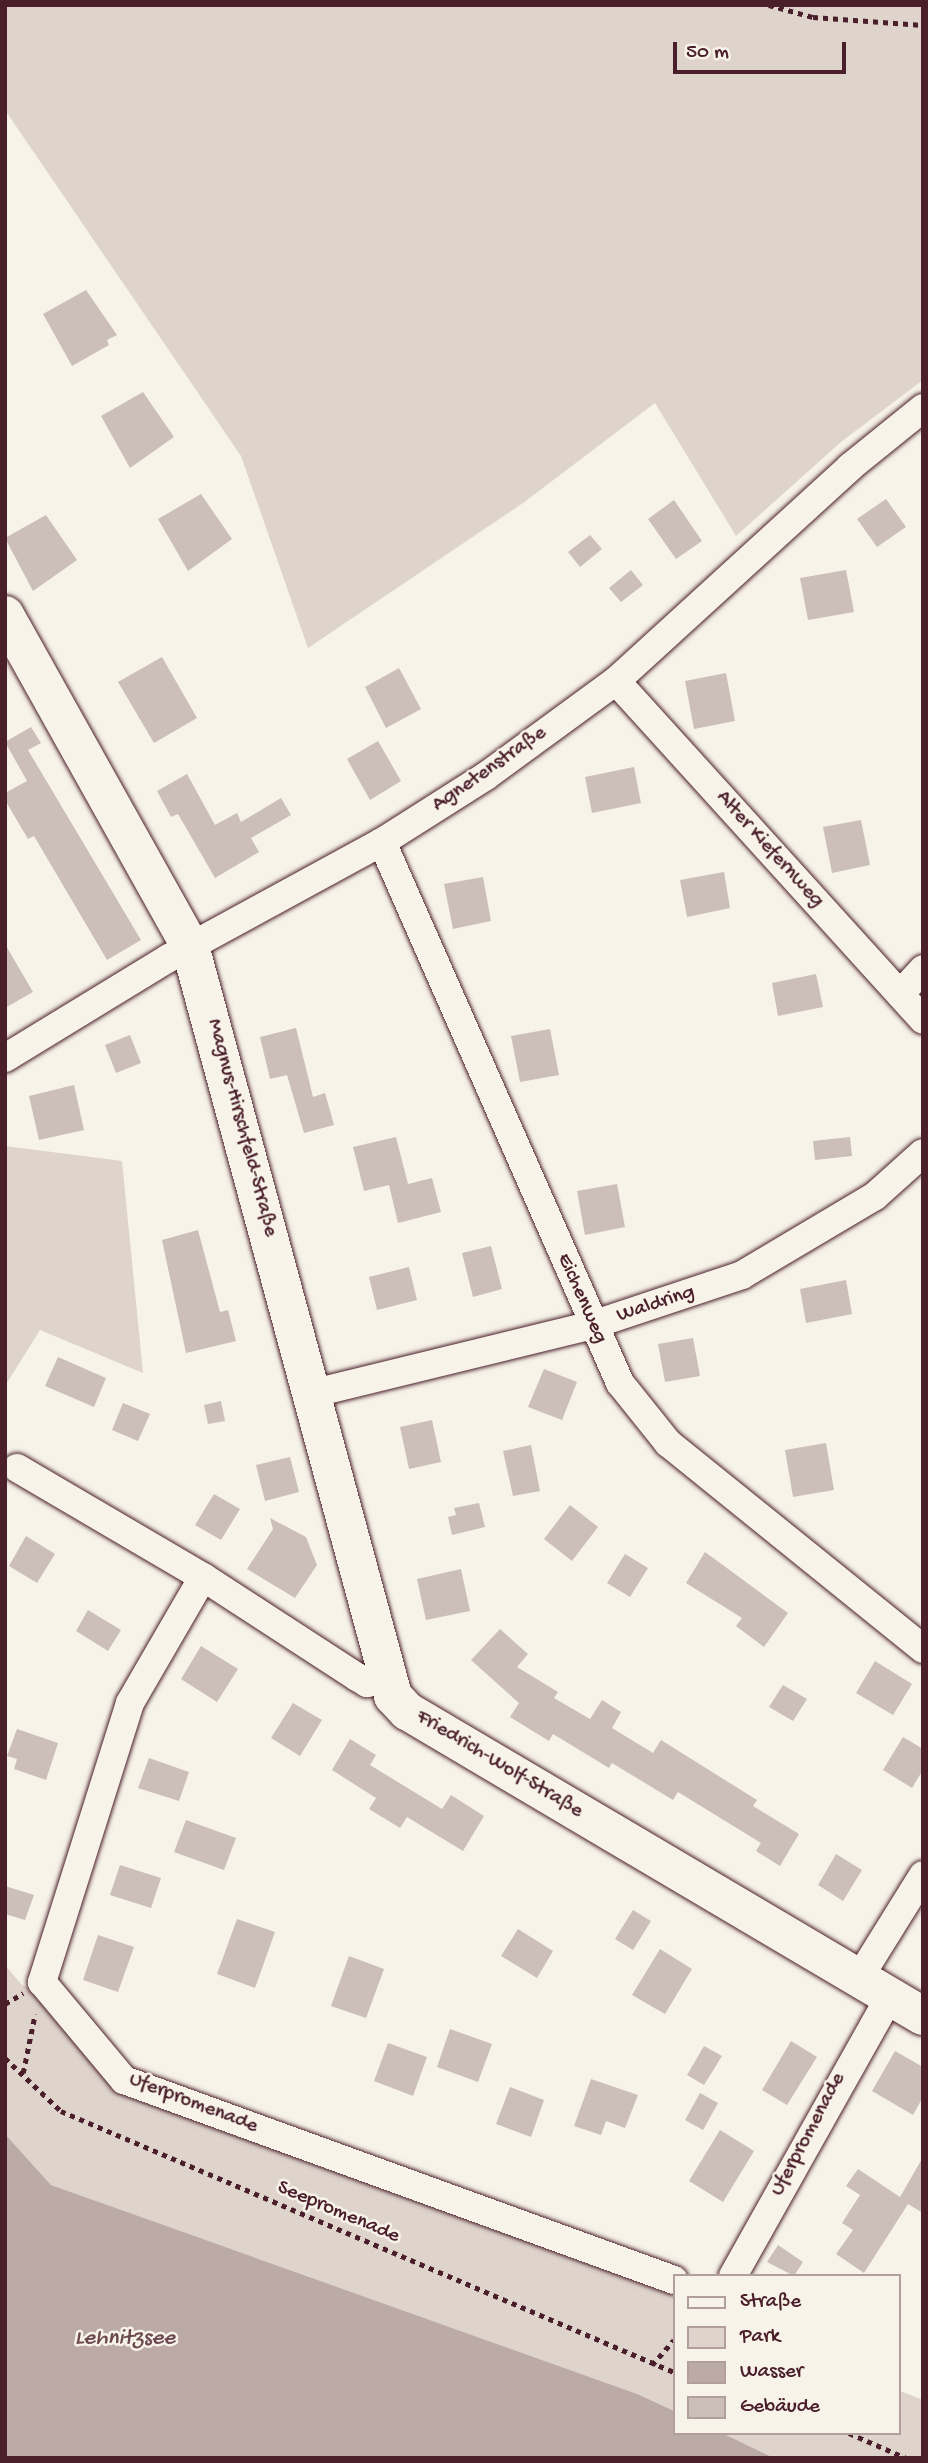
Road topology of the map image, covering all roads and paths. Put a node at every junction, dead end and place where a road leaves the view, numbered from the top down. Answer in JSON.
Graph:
{"nodes":[{"id":1,"x":769,"y":5,"type":"edge"},
{"id":2,"x":923,"y":25,"type":"edge"},
{"id":3,"x":923,"y":408,"type":"edge"},
{"id":4,"x":5,"y":615,"type":"edge"},
{"id":5,"x":616,"y":681,"type":"junction"},
{"id":6,"x":383,"y":842,"type":"junction"},
{"id":7,"x":190,"y":946,"type":"junction"},
{"id":8,"x":923,"y":968,"type":"edge"},
{"id":9,"x":900,"y":994,"type":"junction"},
{"id":10,"x":923,"y":1020,"type":"edge"},
{"id":11,"x":5,"y":1058,"type":"edge"},
{"id":12,"x":923,"y":1153,"type":"edge"},
{"id":13,"x":592,"y":1325,"type":"junction"},
{"id":14,"x":314,"y":1394,"type":"junction"},
{"id":15,"x":17,"y":1468,"type":"dead end"},
{"id":16,"x":203,"y":1577,"type":"junction"},
{"id":17,"x":923,"y":1649,"type":"edge"},
{"id":18,"x":385,"y":1677,"type":"junction"},
{"id":19,"x":923,"y":1875,"type":"edge"},
{"id":20,"x":42,"y":1982,"type":"junction"},
{"id":21,"x":874,"y":1987,"type":"junction"},
{"id":22,"x":923,"y":2016,"type":"edge"},
{"id":23,"x":5,"y":2058,"type":"edge"},
{"id":24,"x":23,"y":2074,"type":"junction"},
{"id":25,"x":734,"y":2274,"type":"edge"},
{"id":26,"x":673,"y":2280,"type":"edge"},
{"id":27,"x":673,"y":2341,"type":"edge"},
{"id":28,"x":652,"y":2365,"type":"junction"},
{"id":29,"x":673,"y":2372,"type":"edge"},
{"id":30,"x":854,"y":2435,"type":"edge"},
{"id":31,"x":906,"y":2458,"type":"edge"}],
"edges":[{"from":1,"to":2,"type":"path"},
{"from":3,"to":5,"type":"street","name":"Agnetenstraße"},
{"from":4,"to":7,"type":"street","name":"Magnus-Hirschfeld-Straße"},
{"from":5,"to":6,"type":"street","name":"Agnetenstraße"},
{"from":5,"to":9,"type":"street","name":"Alter Kiefernweg"},
{"from":6,"to":7,"type":"street","name":"Agnetenstraße"},
{"from":6,"to":13,"type":"street","name":"Eichenweg"},
{"from":7,"to":11,"type":"street","name":"Agnetenstraße"},
{"from":7,"to":14,"type":"street","name":"Magnus-Hirschfeld-Straße"},
{"from":8,"to":9,"type":"street"},
{"from":9,"to":10,"type":"street","name":"Alter Kiefernweg"},
{"from":12,"to":13,"type":"street","name":"Waldring"},
{"from":13,"to":14,"type":"street","name":"Waldring"},
{"from":13,"to":17,"type":"street","name":"Eichenweg"},
{"from":14,"to":18,"type":"street","name":"Magnus-Hirschfeld-Straße"},
{"from":15,"to":16,"type":"street"},
{"from":16,"to":18,"type":"street"},
{"from":16,"to":20,"type":"street"},
{"from":18,"to":21,"type":"street","name":"Friedrich-Wolf-Straße"},
{"from":19,"to":21,"type":"street"},
{"from":20,"to":24,"type":"path"},
{"from":20,"to":26,"type":"street","name":"Uferpromenade"},
{"from":21,"to":22,"type":"street","name":"Friedrich-Wolf-Straße"},
{"from":21,"to":25,"type":"street","name":"Uferpromenade"},
{"from":23,"to":24,"type":"path","name":"Seepromenade"},
{"from":24,"to":28,"type":"path","name":"Seepromenade"},
{"from":27,"to":28,"type":"path"},
{"from":28,"to":29,"type":"path","name":"Seepromenade"},
{"from":30,"to":31,"type":"path"}]}
